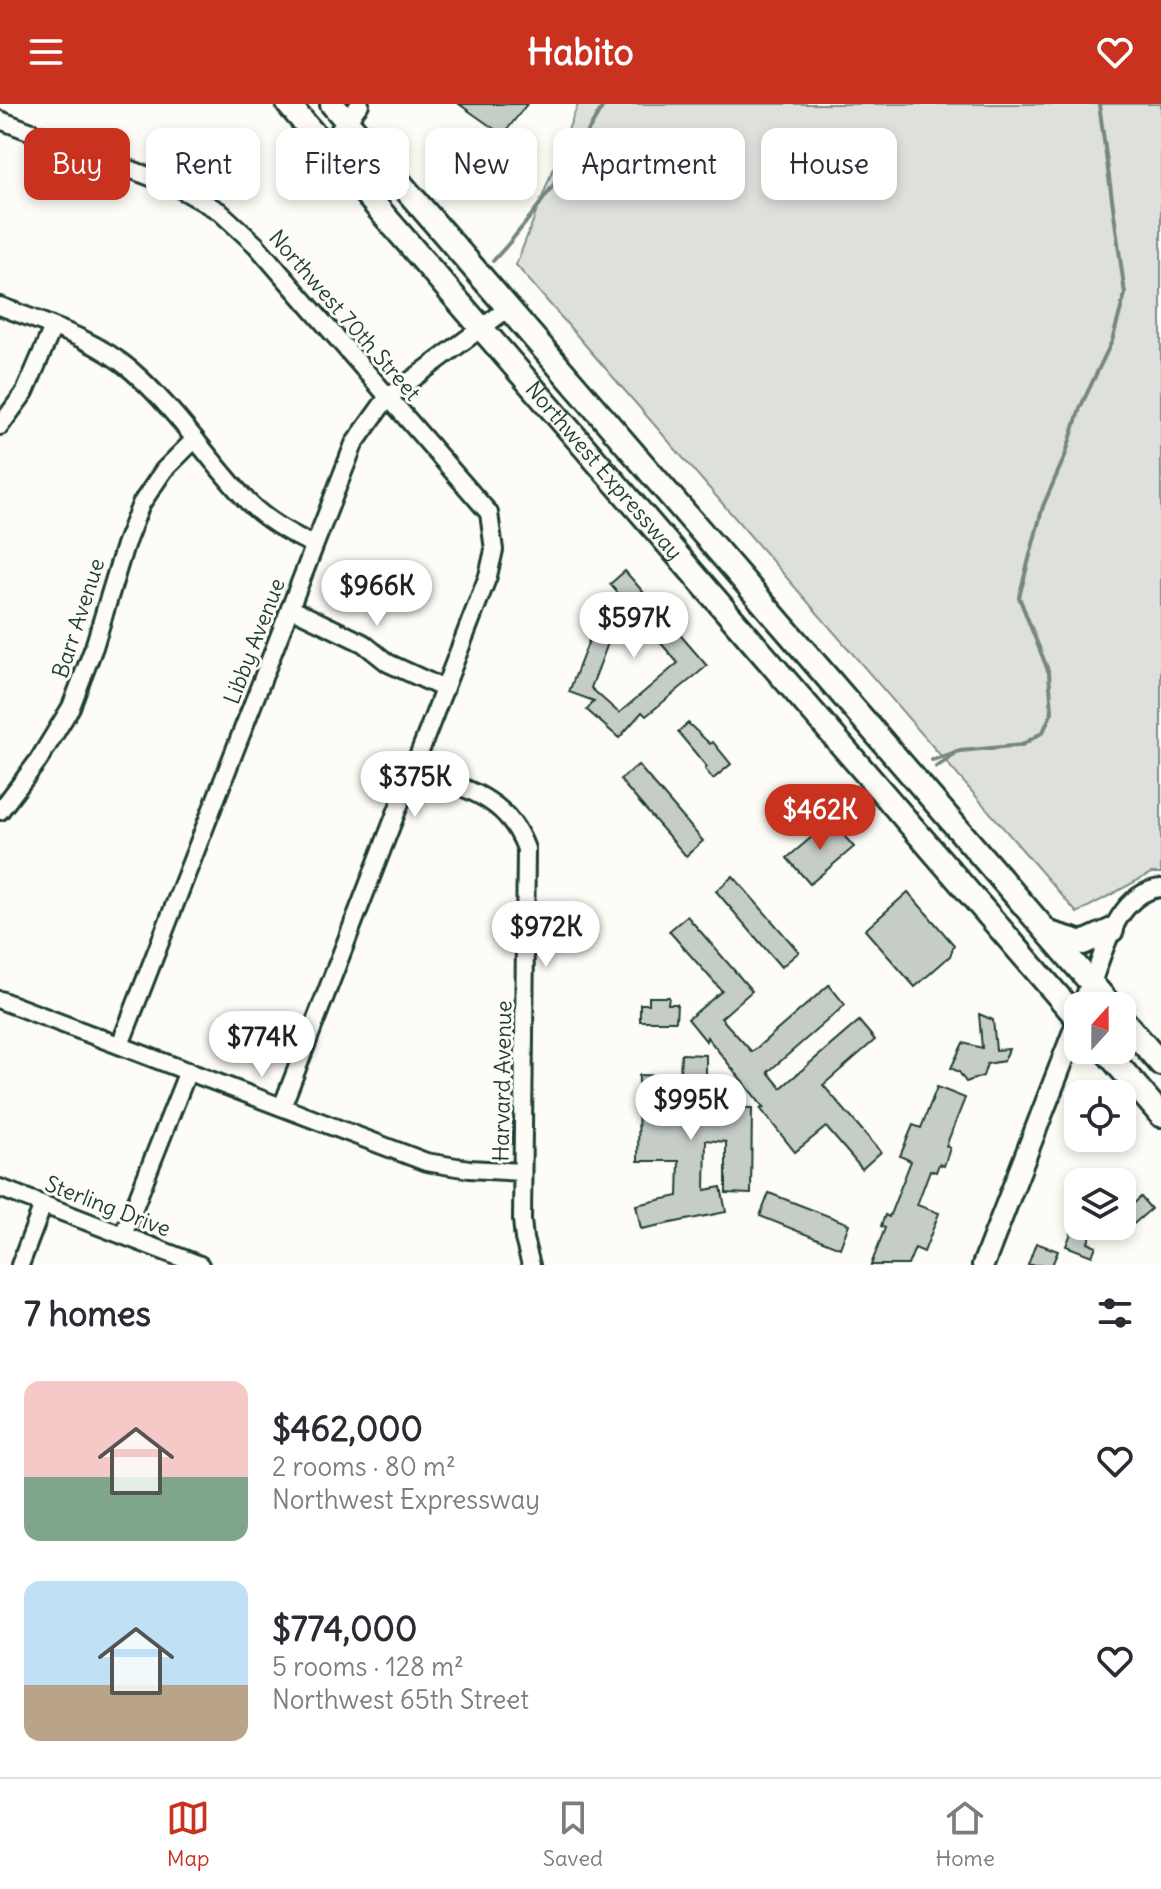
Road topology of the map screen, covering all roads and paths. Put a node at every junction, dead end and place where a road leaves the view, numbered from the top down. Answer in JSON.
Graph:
{"nodes":[{"id":1,"x":288,"y":104,"type":"edge"},
{"id":2,"x":332,"y":104,"type":"edge"},
{"id":3,"x":353,"y":113,"type":"edge"},
{"id":4,"x":0,"y":120,"type":"edge"},
{"id":5,"x":308,"y":128,"type":"edge"},
{"id":6,"x":369,"y":200,"type":"edge"},
{"id":7,"x":0,"y":306,"type":"edge"},
{"id":8,"x":507,"y":309,"type":"junction"},
{"id":9,"x":53,"y":327,"type":"junction"},
{"id":10,"x":481,"y":330,"type":"junction"},
{"id":11,"x":387,"y":398,"type":"junction"},
{"id":12,"x":0,"y":426,"type":"edge"},
{"id":13,"x":195,"y":439,"type":"junction"},
{"id":14,"x":314,"y":545,"type":"junction"},
{"id":15,"x":290,"y":608,"type":"junction"},
{"id":16,"x":780,"y":623,"type":"junction"},
{"id":17,"x":755,"y":644,"type":"junction"},
{"id":18,"x":445,"y":689,"type":"junction"},
{"id":19,"x":413,"y":770,"type":"junction"},
{"id":20,"x":0,"y":811,"type":"edge"},
{"id":21,"x":1161,"y":888,"type":"edge"},
{"id":22,"x":1112,"y":930,"type":"junction"},
{"id":23,"x":1048,"y":933,"type":"junction"},
{"id":24,"x":1092,"y":983,"type":"junction"},
{"id":25,"x":1088,"y":992,"type":"edge"},
{"id":26,"x":1099,"y":992,"type":"edge"},
{"id":27,"x":0,"y":1000,"type":"edge"},
{"id":28,"x":1064,"y":1004,"type":"edge"},
{"id":29,"x":1136,"y":1035,"type":"edge"},
{"id":30,"x":120,"y":1045,"type":"junction"},
{"id":31,"x":1064,"y":1056,"type":"edge"},
{"id":32,"x":1117,"y":1064,"type":"edge"},
{"id":33,"x":1161,"y":1064,"type":"edge"},
{"id":34,"x":188,"y":1071,"type":"junction"},
{"id":35,"x":282,"y":1107,"type":"junction"},
{"id":36,"x":1161,"y":1115,"type":"edge"},
{"id":37,"x":522,"y":1172,"type":"junction"},
{"id":38,"x":0,"y":1188,"type":"edge"},
{"id":39,"x":43,"y":1205,"type":"junction"},
{"id":40,"x":123,"y":1235,"type":"junction"},
{"id":41,"x":20,"y":1265,"type":"edge"},
{"id":42,"x":200,"y":1265,"type":"edge"},
{"id":43,"x":531,"y":1265,"type":"edge"},
{"id":44,"x":983,"y":1265,"type":"edge"}],
"edges":[{"from":1,"to":5,"type":"highway","name":"Northwest Expressway"},
{"from":2,"to":3,"type":"highway","name":"Northwest Expressway"},
{"from":3,"to":8,"type":"highway","name":"Northwest Expressway"},
{"from":4,"to":11,"type":"street","name":"Northwest 70th Street"},
{"from":6,"to":10,"type":"highway","name":"Northwest Expressway"},
{"from":7,"to":9,"type":"street"},
{"from":8,"to":10,"type":"street","name":"Libby Avenue"},
{"from":8,"to":16,"type":"highway","name":"Northwest Expressway"},
{"from":9,"to":12,"type":"street"},
{"from":9,"to":13,"type":"street"},
{"from":10,"to":11,"type":"street","name":"Libby Avenue"},
{"from":10,"to":17,"type":"highway","name":"Northwest Expressway"},
{"from":11,"to":14,"type":"street","name":"Libby Avenue"},
{"from":11,"to":18,"type":"street","name":"Northwest 70th Street"},
{"from":13,"to":14,"type":"street"},
{"from":13,"to":20,"type":"street","name":"Barr Avenue"},
{"from":14,"to":15,"type":"street","name":"Libby Avenue"},
{"from":15,"to":18,"type":"street"},
{"from":15,"to":30,"type":"street","name":"Libby Avenue"},
{"from":16,"to":17,"type":"highway"},
{"from":16,"to":23,"type":"highway","name":"Northwest Expressway"},
{"from":17,"to":28,"type":"highway","name":"Northwest Expressway"},
{"from":18,"to":19,"type":"street"},
{"from":19,"to":35,"type":"street"},
{"from":19,"to":37,"type":"street","name":"Harvard Avenue"},
{"from":21,"to":22,"type":"street"},
{"from":22,"to":23,"type":"highway"},
{"from":22,"to":24,"type":"street"},
{"from":23,"to":24,"type":"highway","name":"Northwest Expressway"},
{"from":24,"to":25,"type":"main road"},
{"from":24,"to":26,"type":"highway","name":"Northwest Expressway"},
{"from":27,"to":30,"type":"street"},
{"from":29,"to":33,"type":"highway"},
{"from":30,"to":34,"type":"street"},
{"from":31,"to":44,"type":"main road"},
{"from":32,"to":36,"type":"highway"},
{"from":34,"to":35,"type":"street"},
{"from":34,"to":40,"type":"street"},
{"from":35,"to":37,"type":"street"},
{"from":37,"to":43,"type":"street","name":"Harvard Avenue"},
{"from":38,"to":39,"type":"street","name":"Sterling Drive"},
{"from":39,"to":40,"type":"street","name":"Sterling Drive"},
{"from":39,"to":41,"type":"street"},
{"from":40,"to":42,"type":"street","name":"Sterling Drive"}]}
